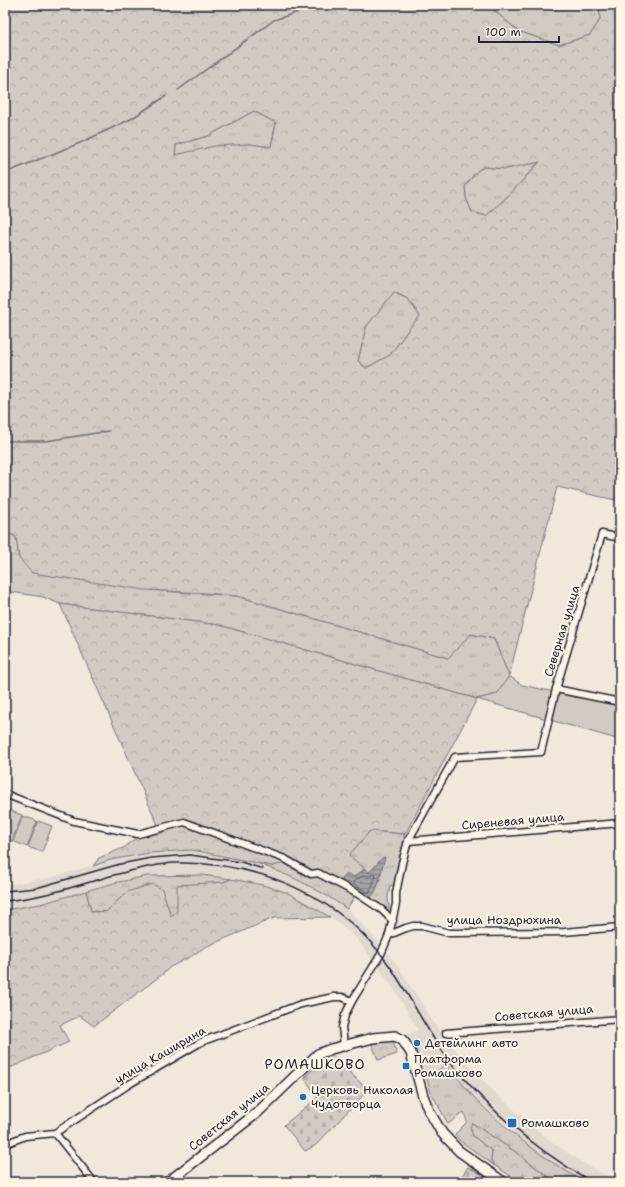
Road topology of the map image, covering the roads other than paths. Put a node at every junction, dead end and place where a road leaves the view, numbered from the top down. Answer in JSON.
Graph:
{"nodes":[{"id":1,"x":620,"y":538,"type":"edge"},
{"id":2,"x":556,"y":689,"type":"junction"},
{"id":3,"x":620,"y":702,"type":"edge"},
{"id":4,"x":5,"y":794,"type":"edge"},
{"id":5,"x":620,"y":823,"type":"edge"},
{"id":6,"x":408,"y":841,"type":"junction"},
{"id":7,"x":393,"y":921,"type":"junction"},
{"id":8,"x":620,"y":927,"type":"edge"},
{"id":9,"x":389,"y":935,"type":"junction"},
{"id":10,"x":352,"y":1001,"type":"junction"},
{"id":11,"x":620,"y":1019,"type":"edge"},
{"id":12,"x":446,"y":1033,"type":"dead end"},
{"id":13,"x":344,"y":1045,"type":"junction"},
{"id":14,"x":55,"y":1133,"type":"junction"},
{"id":15,"x":5,"y":1144,"type":"edge"},
{"id":16,"x":94,"y":1182,"type":"edge"},
{"id":17,"x":168,"y":1182,"type":"edge"},
{"id":18,"x":503,"y":1182,"type":"edge"}],
"edges":[{"from":1,"to":2,"type":"street","name":"Северная улица"},
{"from":2,"to":3,"type":"street","name":"Северная улица"},
{"from":2,"to":6,"type":"street"},
{"from":4,"to":7,"type":"street"},
{"from":5,"to":6,"type":"street","name":"Сиреневая улица"},
{"from":6,"to":7,"type":"street"},
{"from":7,"to":9,"type":"street"},
{"from":8,"to":9,"type":"street","name":"улица Ноздрюхина"},
{"from":9,"to":10,"type":"street"},
{"from":10,"to":13,"type":"street"},
{"from":10,"to":14,"type":"street","name":"улица Каширина"},
{"from":11,"to":12,"type":"street","name":"Советская улица"},
{"from":13,"to":17,"type":"street","name":"Советская улица"},
{"from":13,"to":18,"type":"street","name":"Советская улица"},
{"from":14,"to":15,"type":"street"},
{"from":14,"to":16,"type":"street"}]}
